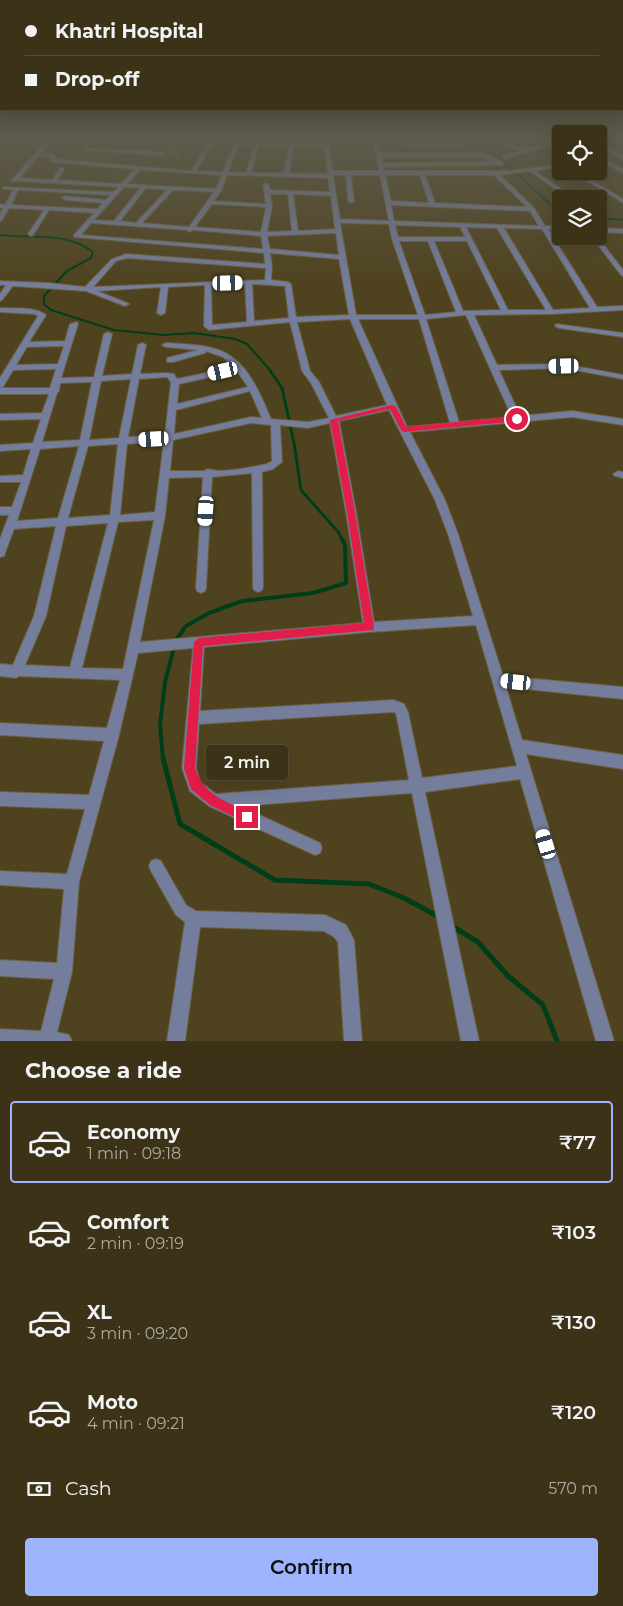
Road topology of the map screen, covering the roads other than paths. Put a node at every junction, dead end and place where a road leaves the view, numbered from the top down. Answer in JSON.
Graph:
{"nodes":[{"id":1,"x":122,"y":184,"type":"edge"},
{"id":2,"x":67,"y":185,"type":"edge"},
{"id":3,"x":128,"y":185,"type":"edge"},
{"id":4,"x":220,"y":185,"type":"edge"},
{"id":5,"x":333,"y":185,"type":"edge"},
{"id":6,"x":349,"y":185,"type":"edge"},
{"id":7,"x":385,"y":185,"type":"edge"},
{"id":8,"x":426,"y":185,"type":"edge"},
{"id":9,"x":507,"y":185,"type":"edge"},
{"id":10,"x":596,"y":185,"type":"edge"},
{"id":11,"x":144,"y":186,"type":"junction"},
{"id":12,"x":17,"y":188,"type":"junction"},
{"id":13,"x":172,"y":188,"type":"junction"},
{"id":14,"x":2,"y":189,"type":"edge"},
{"id":15,"x":64,"y":191,"type":"junction"},
{"id":16,"x":218,"y":192,"type":"junction"},
{"id":17,"x":290,"y":192,"type":"junction"},
{"id":18,"x":115,"y":194,"type":"junction"},
{"id":19,"x":334,"y":194,"type":"junction"},
{"id":20,"x":65,"y":198,"type":"junction"},
{"id":21,"x":351,"y":201,"type":"dead end"},
{"id":22,"x":623,"y":201,"type":"edge"},
{"id":23,"x":106,"y":202,"type":"junction"},
{"id":24,"x":211,"y":202,"type":"junction"},
{"id":25,"x":387,"y":203,"type":"junction"},
{"id":26,"x":433,"y":205,"type":"junction"},
{"id":27,"x":0,"y":206,"type":"edge"},
{"id":28,"x":7,"y":206,"type":"junction"},
{"id":29,"x":269,"y":206,"type":"junction"},
{"id":30,"x":52,"y":208,"type":"junction"},
{"id":31,"x":532,"y":209,"type":"junction"},
{"id":32,"x":98,"y":212,"type":"junction"},
{"id":33,"x":1,"y":216,"type":"edge"},
{"id":34,"x":90,"y":221,"type":"junction"},
{"id":35,"x":390,"y":222,"type":"junction"},
{"id":36,"x":116,"y":223,"type":"junction"},
{"id":37,"x":137,"y":225,"type":"junction"},
{"id":38,"x":462,"y":225,"type":"junction"},
{"id":39,"x":337,"y":226,"type":"junction"},
{"id":40,"x":500,"y":227,"type":"junction"},
{"id":41,"x":542,"y":228,"type":"junction"},
{"id":42,"x":552,"y":228,"type":"edge"},
{"id":43,"x":190,"y":230,"type":"junction"},
{"id":44,"x":607,"y":230,"type":"edge"},
{"id":45,"x":295,"y":231,"type":"junction"},
{"id":46,"x":623,"y":231,"type":"edge"},
{"id":47,"x":31,"y":234,"type":"dead end"},
{"id":48,"x":264,"y":234,"type":"junction"},
{"id":49,"x":395,"y":239,"type":"junction"},
{"id":50,"x":430,"y":239,"type":"junction"},
{"id":51,"x":468,"y":239,"type":"junction"},
{"id":52,"x":601,"y":245,"type":"edge"},
{"id":53,"x":267,"y":251,"type":"junction"},
{"id":54,"x":342,"y":257,"type":"junction"},
{"id":55,"x":269,"y":266,"type":"junction"},
{"id":56,"x":623,"y":274,"type":"edge"},
{"id":57,"x":0,"y":282,"type":"edge"},
{"id":58,"x":248,"y":282,"type":"junction"},
{"id":59,"x":268,"y":282,"type":"junction"},
{"id":60,"x":11,"y":283,"type":"junction"},
{"id":61,"x":208,"y":283,"type":"junction"},
{"id":62,"x":165,"y":285,"type":"junction"},
{"id":63,"x":87,"y":290,"type":"junction"},
{"id":64,"x":0,"y":299,"type":"edge"},
{"id":65,"x":125,"y":304,"type":"dead end"},
{"id":66,"x":623,"y":308,"type":"edge"},
{"id":67,"x":0,"y":310,"type":"edge"},
{"id":68,"x":595,"y":310,"type":"junction"},
{"id":69,"x":551,"y":312,"type":"junction"},
{"id":70,"x":161,"y":313,"type":"dead end"},
{"id":71,"x":506,"y":313,"type":"junction"},
{"id":72,"x":465,"y":314,"type":"junction"},
{"id":73,"x":354,"y":317,"type":"junction"},
{"id":74,"x":422,"y":317,"type":"junction"},
{"id":75,"x":293,"y":320,"type":"junction"},
{"id":76,"x":74,"y":324,"type":"dead end"},
{"id":77,"x":251,"y":324,"type":"junction"},
{"id":78,"x":559,"y":326,"type":"dead end"},
{"id":79,"x":108,"y":334,"type":"dead end"},
{"id":80,"x":623,"y":335,"type":"edge"},
{"id":81,"x":69,"y":343,"type":"junction"},
{"id":82,"x":24,"y":345,"type":"junction"},
{"id":83,"x":142,"y":345,"type":"dead end"},
{"id":84,"x":166,"y":345,"type":"dead end"},
{"id":85,"x":207,"y":349,"type":"junction"},
{"id":86,"x":170,"y":360,"type":"dead end"},
{"id":87,"x":62,"y":366,"type":"junction"},
{"id":88,"x":10,"y":368,"type":"junction"},
{"id":89,"x":239,"y":368,"type":"junction"},
{"id":90,"x":493,"y":368,"type":"junction"},
{"id":91,"x":136,"y":376,"type":"junction"},
{"id":92,"x":623,"y":377,"type":"edge"},
{"id":93,"x":96,"y":379,"type":"junction"},
{"id":94,"x":57,"y":381,"type":"junction"},
{"id":95,"x":175,"y":382,"type":"junction"},
{"id":96,"x":0,"y":385,"type":"edge"},
{"id":97,"x":254,"y":388,"type":"junction"},
{"id":98,"x":0,"y":391,"type":"edge"},
{"id":99,"x":55,"y":391,"type":"junction"},
{"id":100,"x":392,"y":407,"type":"junction"},
{"id":101,"x":173,"y":408,"type":"junction"},
{"id":102,"x":46,"y":416,"type":"junction"},
{"id":103,"x":0,"y":417,"type":"edge"},
{"id":104,"x":517,"y":419,"type":"junction"},
{"id":105,"x":334,"y":420,"type":"junction"},
{"id":106,"x":275,"y":422,"type":"junction"},
{"id":107,"x":623,"y":422,"type":"edge"},
{"id":108,"x":455,"y":424,"type":"junction"},
{"id":109,"x":404,"y":430,"type":"junction"},
{"id":110,"x":169,"y":438,"type":"junction"},
{"id":111,"x":123,"y":441,"type":"junction"},
{"id":112,"x":84,"y":443,"type":"junction"},
{"id":113,"x":37,"y":446,"type":"junction"},
{"id":114,"x":0,"y":448,"type":"edge"},
{"id":115,"x":257,"y":471,"type":"junction"},
{"id":116,"x":208,"y":472,"type":"junction"},
{"id":117,"x":164,"y":475,"type":"junction"},
{"id":118,"x":27,"y":478,"type":"junction"},
{"id":119,"x":0,"y":479,"type":"edge"},
{"id":120,"x":0,"y":511,"type":"edge"},
{"id":121,"x":15,"y":511,"type":"junction"},
{"id":122,"x":160,"y":516,"type":"junction"},
{"id":123,"x":114,"y":520,"type":"junction"},
{"id":124,"x":62,"y":522,"type":"junction"},
{"id":125,"x":11,"y":525,"type":"junction"},
{"id":126,"x":0,"y":551,"type":"edge"},
{"id":127,"x":258,"y":586,"type":"dead end"},
{"id":128,"x":201,"y":588,"type":"dead end"},
{"id":129,"x":480,"y":620,"type":"junction"},
{"id":130,"x":370,"y":627,"type":"junction"},
{"id":131,"x":199,"y":642,"type":"junction"},
{"id":132,"x":133,"y":648,"type":"junction"},
{"id":133,"x":0,"y":670,"type":"edge"},
{"id":134,"x":16,"y":672,"type":"junction"},
{"id":135,"x":74,"y":674,"type":"junction"},
{"id":136,"x":128,"y":676,"type":"junction"},
{"id":137,"x":498,"y":680,"type":"junction"},
{"id":138,"x":623,"y":693,"type":"edge"},
{"id":139,"x":193,"y":718,"type":"junction"},
{"id":140,"x":0,"y":729,"type":"edge"},
{"id":141,"x":113,"y":735,"type":"junction"},
{"id":142,"x":517,"y":746,"type":"junction"},
{"id":143,"x":623,"y":762,"type":"edge"},
{"id":144,"x":524,"y":772,"type":"junction"},
{"id":145,"x":416,"y":786,"type":"junction"},
{"id":146,"x":0,"y":799,"type":"edge"},
{"id":147,"x":214,"y":801,"type":"junction"},
{"id":148,"x":95,"y":802,"type":"junction"},
{"id":149,"x":315,"y":848,"type":"dead end"},
{"id":150,"x":156,"y":866,"type":"dead end"},
{"id":151,"x":0,"y":878,"type":"edge"},
{"id":152,"x":72,"y":882,"type":"junction"},
{"id":153,"x":194,"y":919,"type":"junction"},
{"id":154,"x":0,"y":968,"type":"edge"},
{"id":155,"x":64,"y":972,"type":"junction"},
{"id":156,"x":0,"y":1038,"type":"edge"},
{"id":157,"x":55,"y":1041,"type":"edge"},
{"id":158,"x":176,"y":1041,"type":"edge"},
{"id":159,"x":353,"y":1041,"type":"edge"},
{"id":160,"x":470,"y":1041,"type":"edge"},
{"id":161,"x":605,"y":1041,"type":"edge"}],
"edges":[{"from":1,"to":18,"type":"street"},
{"from":2,"to":15,"type":"street"},
{"from":3,"to":11,"type":"street"},
{"from":4,"to":16,"type":"street"},
{"from":5,"to":19,"type":"street"},
{"from":6,"to":21,"type":"street"},
{"from":7,"to":25,"type":"street"},
{"from":8,"to":26,"type":"street"},
{"from":9,"to":31,"type":"street"},
{"from":10,"to":22,"type":"street"},
{"from":11,"to":13,"type":"street"},
{"from":11,"to":36,"type":"street"},
{"from":12,"to":14,"type":"street"},
{"from":12,"to":15,"type":"street"},
{"from":12,"to":28,"type":"street"},
{"from":13,"to":16,"type":"street"},
{"from":13,"to":37,"type":"street"},
{"from":15,"to":18,"type":"street"},
{"from":15,"to":20,"type":"street"},
{"from":16,"to":24,"type":"street"},
{"from":17,"to":19,"type":"street"},
{"from":17,"to":29,"type":"street"},
{"from":17,"to":45,"type":"street"},
{"from":18,"to":23,"type":"street"},
{"from":19,"to":39,"type":"street"},
{"from":20,"to":23,"type":"street"},
{"from":20,"to":30,"type":"street"},
{"from":23,"to":32,"type":"street"},
{"from":24,"to":29,"type":"street"},
{"from":24,"to":43,"type":"street"},
{"from":25,"to":26,"type":"street"},
{"from":25,"to":35,"type":"street"},
{"from":26,"to":31,"type":"street"},
{"from":27,"to":28,"type":"street"},
{"from":28,"to":30,"type":"street"},
{"from":28,"to":33,"type":"street"},
{"from":29,"to":48,"type":"street"},
{"from":30,"to":32,"type":"street"},
{"from":30,"to":47,"type":"street"},
{"from":31,"to":41,"type":"street"},
{"from":32,"to":34,"type":"street"},
{"from":34,"to":36,"type":"street"},
{"from":34,"to":53,"type":"street"},
{"from":35,"to":38,"type":"street"},
{"from":35,"to":39,"type":"street"},
{"from":35,"to":49,"type":"street"},
{"from":36,"to":37,"type":"street"},
{"from":37,"to":43,"type":"street"},
{"from":38,"to":40,"type":"street"},
{"from":38,"to":51,"type":"street"},
{"from":39,"to":45,"type":"street"},
{"from":39,"to":54,"type":"street"},
{"from":40,"to":41,"type":"street"},
{"from":40,"to":69,"type":"street"},
{"from":41,"to":42,"type":"street"},
{"from":41,"to":68,"type":"street"},
{"from":43,"to":48,"type":"street"},
{"from":44,"to":46,"type":"street"},
{"from":45,"to":48,"type":"street"},
{"from":48,"to":53,"type":"street"},
{"from":49,"to":50,"type":"street"},
{"from":49,"to":74,"type":"street"},
{"from":50,"to":51,"type":"street"},
{"from":50,"to":72,"type":"street"},
{"from":51,"to":71,"type":"street"},
{"from":52,"to":56,"type":"street"},
{"from":53,"to":54,"type":"street"},
{"from":53,"to":55,"type":"street"},
{"from":54,"to":73,"type":"street"},
{"from":55,"to":59,"type":"street"},
{"from":55,"to":63,"type":"street"},
{"from":57,"to":60,"type":"street"},
{"from":58,"to":59,"type":"street"},
{"from":58,"to":61,"type":"street"},
{"from":58,"to":77,"type":"street"},
{"from":59,"to":75,"type":"street"},
{"from":60,"to":63,"type":"street"},
{"from":60,"to":64,"type":"street"},
{"from":61,"to":62,"type":"street"},
{"from":61,"to":77,"type":"street"},
{"from":62,"to":63,"type":"street"},
{"from":62,"to":70,"type":"street"},
{"from":63,"to":65,"type":"street"},
{"from":66,"to":68,"type":"street"},
{"from":67,"to":82,"type":"street"},
{"from":68,"to":69,"type":"street"},
{"from":69,"to":71,"type":"street"},
{"from":71,"to":72,"type":"street"},
{"from":72,"to":74,"type":"street"},
{"from":72,"to":90,"type":"street"},
{"from":73,"to":74,"type":"street"},
{"from":73,"to":75,"type":"street"},
{"from":73,"to":100,"type":"street"},
{"from":74,"to":108,"type":"street"},
{"from":75,"to":77,"type":"street"},
{"from":75,"to":105,"type":"street"},
{"from":76,"to":81,"type":"street"},
{"from":78,"to":80,"type":"street"},
{"from":79,"to":93,"type":"street"},
{"from":81,"to":82,"type":"street"},
{"from":81,"to":87,"type":"street"},
{"from":82,"to":88,"type":"street"},
{"from":83,"to":91,"type":"street"},
{"from":84,"to":85,"type":"street"},
{"from":85,"to":86,"type":"street"},
{"from":85,"to":89,"type":"street"},
{"from":87,"to":88,"type":"street"},
{"from":87,"to":94,"type":"street"},
{"from":88,"to":96,"type":"street"},
{"from":89,"to":95,"type":"street"},
{"from":89,"to":97,"type":"street"},
{"from":90,"to":92,"type":"street"},
{"from":90,"to":104,"type":"street"},
{"from":91,"to":93,"type":"street"},
{"from":91,"to":95,"type":"street"},
{"from":91,"to":111,"type":"street"},
{"from":93,"to":94,"type":"street"},
{"from":93,"to":112,"type":"street"},
{"from":94,"to":99,"type":"street"},
{"from":95,"to":101,"type":"street"},
{"from":97,"to":101,"type":"street"},
{"from":97,"to":106,"type":"street"},
{"from":98,"to":99,"type":"street"},
{"from":99,"to":102,"type":"street"},
{"from":100,"to":105,"type":"street"},
{"from":100,"to":109,"type":"street"},
{"from":101,"to":110,"type":"street"},
{"from":102,"to":103,"type":"street"},
{"from":102,"to":113,"type":"street"},
{"from":104,"to":107,"type":"street"},
{"from":104,"to":108,"type":"street"},
{"from":105,"to":106,"type":"street"},
{"from":105,"to":130,"type":"street"},
{"from":106,"to":110,"type":"street"},
{"from":106,"to":115,"type":"street"},
{"from":108,"to":109,"type":"street"},
{"from":109,"to":129,"type":"street"},
{"from":110,"to":111,"type":"street"},
{"from":110,"to":117,"type":"street"},
{"from":111,"to":112,"type":"street"},
{"from":111,"to":123,"type":"street"},
{"from":112,"to":113,"type":"street"},
{"from":112,"to":124,"type":"street"},
{"from":113,"to":114,"type":"street"},
{"from":113,"to":118,"type":"street"},
{"from":115,"to":116,"type":"street"},
{"from":115,"to":127,"type":"street"},
{"from":116,"to":117,"type":"street"},
{"from":116,"to":128,"type":"street"},
{"from":117,"to":122,"type":"street"},
{"from":118,"to":119,"type":"street"},
{"from":118,"to":121,"type":"street"},
{"from":120,"to":121,"type":"street"},
{"from":121,"to":125,"type":"street"},
{"from":122,"to":123,"type":"street"},
{"from":122,"to":132,"type":"street"},
{"from":123,"to":124,"type":"street"},
{"from":123,"to":135,"type":"street"},
{"from":124,"to":125,"type":"street"},
{"from":124,"to":134,"type":"street"},
{"from":125,"to":126,"type":"street"},
{"from":129,"to":130,"type":"street"},
{"from":129,"to":137,"type":"street"},
{"from":130,"to":131,"type":"street"},
{"from":131,"to":132,"type":"street"},
{"from":131,"to":139,"type":"street"},
{"from":132,"to":136,"type":"street"},
{"from":133,"to":134,"type":"street"},
{"from":134,"to":135,"type":"street"},
{"from":135,"to":136,"type":"street"},
{"from":136,"to":141,"type":"street"},
{"from":137,"to":138,"type":"street"},
{"from":137,"to":142,"type":"street"},
{"from":139,"to":145,"type":"street"},
{"from":139,"to":147,"type":"street"},
{"from":140,"to":141,"type":"street"},
{"from":141,"to":148,"type":"street"},
{"from":142,"to":143,"type":"street"},
{"from":142,"to":144,"type":"street"},
{"from":144,"to":145,"type":"street"},
{"from":144,"to":161,"type":"street"},
{"from":145,"to":147,"type":"street"},
{"from":145,"to":160,"type":"street"},
{"from":146,"to":148,"type":"street"},
{"from":147,"to":149,"type":"street"},
{"from":148,"to":152,"type":"street"},
{"from":150,"to":153,"type":"street"},
{"from":151,"to":152,"type":"street"},
{"from":152,"to":155,"type":"street"},
{"from":153,"to":158,"type":"street"},
{"from":153,"to":159,"type":"street"},
{"from":154,"to":155,"type":"street"},
{"from":155,"to":157,"type":"street"},
{"from":156,"to":157,"type":"street"}]}
